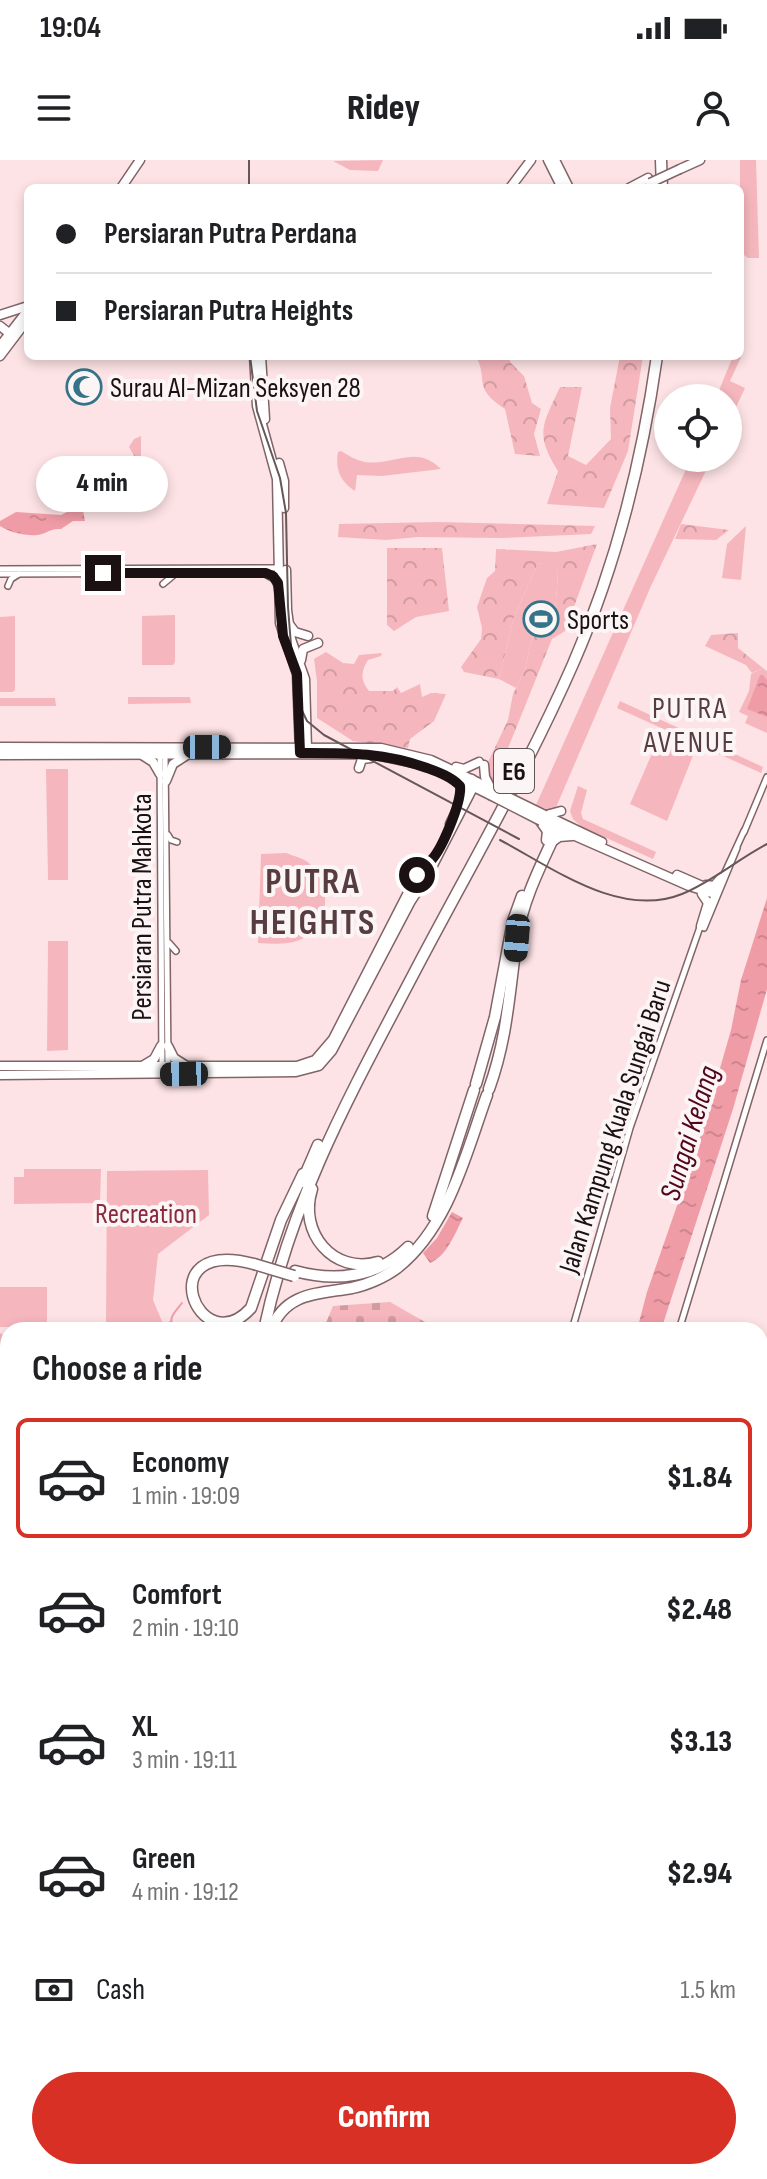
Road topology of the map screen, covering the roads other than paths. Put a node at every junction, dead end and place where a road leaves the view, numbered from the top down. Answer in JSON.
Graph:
{"nodes":[{"id":1,"x":142,"y":160,"type":"edge"},
{"id":2,"x":524,"y":160,"type":"edge"},
{"id":3,"x":532,"y":160,"type":"edge"},
{"id":4,"x":548,"y":160,"type":"edge"},
{"id":5,"x":555,"y":160,"type":"edge"},
{"id":6,"x":664,"y":160,"type":"edge"},
{"id":7,"x":691,"y":160,"type":"edge"},
{"id":8,"x":700,"y":160,"type":"edge"},
{"id":9,"x":679,"y":167,"type":"junction"},
{"id":10,"x":557,"y":179,"type":"junction"},
{"id":11,"x":649,"y":181,"type":"junction"},
{"id":12,"x":127,"y":184,"type":"edge"},
{"id":13,"x":509,"y":184,"type":"edge"},
{"id":14,"x":511,"y":184,"type":"edge"},
{"id":15,"x":560,"y":184,"type":"edge"},
{"id":16,"x":567,"y":184,"type":"edge"},
{"id":17,"x":640,"y":184,"type":"edge"},
{"id":18,"x":645,"y":184,"type":"edge"},
{"id":19,"x":665,"y":184,"type":"edge"},
{"id":20,"x":24,"y":309,"type":"edge"},
{"id":21,"x":24,"y":314,"type":"edge"},
{"id":22,"x":0,"y":315,"type":"edge"},
{"id":23,"x":24,"y":323,"type":"edge"},
{"id":24,"x":0,"y":326,"type":"edge"},
{"id":25,"x":7,"y":339,"type":"edge"},
{"id":26,"x":0,"y":356,"type":"edge"},
{"id":27,"x":254,"y":360,"type":"edge"},
{"id":28,"x":261,"y":360,"type":"edge"},
{"id":29,"x":650,"y":360,"type":"edge"},
{"id":30,"x":656,"y":360,"type":"edge"},
{"id":31,"x":282,"y":568,"type":"junction"},
{"id":32,"x":266,"y":571,"type":"junction"},
{"id":33,"x":0,"y":573,"type":"edge"},
{"id":34,"x":149,"y":573,"type":"junction"},
{"id":35,"x":176,"y":573,"type":"junction"},
{"id":36,"x":20,"y":574,"type":"junction"},
{"id":37,"x":280,"y":589,"type":"junction"},
{"id":38,"x":289,"y":624,"type":"junction"},
{"id":39,"x":308,"y":636,"type":"dead end"},
{"id":40,"x":289,"y":643,"type":"junction"},
{"id":41,"x":318,"y":643,"type":"dead end"},
{"id":42,"x":301,"y":663,"type":"junction"},
{"id":43,"x":303,"y":734,"type":"junction"},
{"id":44,"x":0,"y":747,"type":"edge"},
{"id":45,"x":285,"y":747,"type":"junction"},
{"id":46,"x":322,"y":747,"type":"junction"},
{"id":47,"x":303,"y":750,"type":"junction"},
{"id":48,"x":163,"y":751,"type":"junction"},
{"id":49,"x":188,"y":754,"type":"junction"},
{"id":50,"x":0,"y":755,"type":"edge"},
{"id":51,"x":140,"y":755,"type":"junction"},
{"id":52,"x":388,"y":757,"type":"junction"},
{"id":53,"x":425,"y":758,"type":"junction"},
{"id":54,"x":412,"y":761,"type":"junction"},
{"id":55,"x":359,"y":768,"type":"dead end"},
{"id":56,"x":767,"y":777,"type":"edge"},
{"id":57,"x":163,"y":778,"type":"junction"},
{"id":58,"x":473,"y":783,"type":"junction"},
{"id":59,"x":491,"y":792,"type":"junction"},
{"id":60,"x":465,"y":800,"type":"junction"},
{"id":61,"x":551,"y":822,"type":"junction"},
{"id":62,"x":163,"y":829,"type":"junction"},
{"id":63,"x":744,"y":831,"type":"junction"},
{"id":64,"x":574,"y":833,"type":"junction"},
{"id":65,"x":549,"y":840,"type":"junction"},
{"id":66,"x":163,"y":861,"type":"junction"},
{"id":67,"x":730,"y":868,"type":"junction"},
{"id":68,"x":422,"y":872,"type":"junction"},
{"id":69,"x":721,"y":878,"type":"junction"},
{"id":70,"x":689,"y":883,"type":"junction"},
{"id":71,"x":715,"y":894,"type":"junction"},
{"id":72,"x":702,"y":928,"type":"junction"},
{"id":73,"x":164,"y":936,"type":"junction"},
{"id":74,"x":164,"y":972,"type":"junction"},
{"id":75,"x":767,"y":1040,"type":"edge"},
{"id":76,"x":165,"y":1046,"type":"junction"},
{"id":77,"x":483,"y":1061,"type":"junction"},
{"id":78,"x":497,"y":1065,"type":"junction"},
{"id":79,"x":0,"y":1066,"type":"edge"},
{"id":80,"x":140,"y":1067,"type":"junction"},
{"id":81,"x":165,"y":1068,"type":"junction"},
{"id":82,"x":186,"y":1070,"type":"junction"},
{"id":83,"x":149,"y":1074,"type":"junction"},
{"id":84,"x":0,"y":1075,"type":"edge"},
{"id":85,"x":325,"y":1145,"type":"junction"},
{"id":86,"x":310,"y":1162,"type":"junction"},
{"id":87,"x":413,"y":1243,"type":"junction"},
{"id":88,"x":406,"y":1258,"type":"junction"},
{"id":89,"x":255,"y":1262,"type":"junction"},
{"id":90,"x":294,"y":1274,"type":"junction"},
{"id":91,"x":204,"y":1322,"type":"edge"},
{"id":92,"x":263,"y":1322,"type":"edge"},
{"id":93,"x":263,"y":1322,"type":"edge"},
{"id":94,"x":275,"y":1322,"type":"edge"},
{"id":95,"x":574,"y":1322,"type":"edge"},
{"id":96,"x":681,"y":1322,"type":"edge"}],
"edges":[{"from":1,"to":12,"type":"main road"},
{"from":2,"to":13,"type":"main road"},
{"from":3,"to":10,"type":"main road"},
{"from":3,"to":14,"type":"main road"},
{"from":4,"to":10,"type":"main road"},
{"from":5,"to":16,"type":"main road"},
{"from":6,"to":19,"type":"highway"},
{"from":7,"to":9,"type":"main road"},
{"from":8,"to":9,"type":"main road"},
{"from":9,"to":11,"type":"main road","bridge":true},
{"from":10,"to":15,"type":"main road"},
{"from":11,"to":17,"type":"main road"},
{"from":11,"to":18,"type":"main road"},
{"from":20,"to":22,"type":"main road"},
{"from":21,"to":25,"type":"main road"},
{"from":23,"to":25,"type":"main road"},
{"from":24,"to":25,"type":"main road"},
{"from":25,"to":26,"type":"main road"},
{"from":27,"to":31,"type":"main road"},
{"from":28,"to":31,"type":"main road"},
{"from":29,"to":86,"type":"highway","number":"E6"},
{"from":30,"to":85,"type":"highway","number":"E6"},
{"from":31,"to":32,"type":"street"},
{"from":31,"to":32,"type":"main road"},
{"from":31,"to":37,"type":"main road"},
{"from":31,"to":38,"type":"main road"},
{"from":32,"to":33,"type":"street"},
{"from":32,"to":35,"type":"street"},
{"from":32,"to":37,"type":"main road"},
{"from":33,"to":36,"type":"street"},
{"from":33,"to":36,"type":"street"},
{"from":34,"to":35,"type":"street"},
{"from":34,"to":35,"type":"street"},
{"from":34,"to":36,"type":"street"},
{"from":37,"to":40,"type":"main road"},
{"from":38,"to":39,"type":"main road"},
{"from":38,"to":40,"type":"main road"},
{"from":40,"to":42,"type":"main road"},
{"from":40,"to":43,"type":"main road"},
{"from":41,"to":42,"type":"main road"},
{"from":42,"to":43,"type":"main road"},
{"from":43,"to":45,"type":"main road"},
{"from":43,"to":46,"type":"main road"},
{"from":43,"to":47,"type":"main road"},
{"from":44,"to":48,"type":"main road"},
{"from":45,"to":47,"type":"main road"},
{"from":45,"to":48,"type":"main road"},
{"from":46,"to":47,"type":"main road"},
{"from":46,"to":53,"type":"main road"},
{"from":47,"to":49,"type":"main road"},
{"from":47,"to":52,"type":"main road"},
{"from":48,"to":49,"type":"main road"},
{"from":48,"to":51,"type":"main road"},
{"from":48,"to":57,"type":"street","name":"Persiaran Putra Mahkota"},
{"from":49,"to":57,"type":"main road"},
{"from":50,"to":51,"type":"main road"},
{"from":51,"to":57,"type":"main road"},
{"from":52,"to":54,"type":"main road"},
{"from":52,"to":55,"type":"main road"},
{"from":53,"to":58,"type":"main road"},
{"from":53,"to":59,"type":"main road"},
{"from":54,"to":58,"type":"main road"},
{"from":54,"to":60,"type":"main road"},
{"from":56,"to":63,"type":"street","name":"Jalan Kampung Kuala Sungai Baru"},
{"from":57,"to":62,"type":"street","name":"Persiaran Putra Mahkota"},
{"from":58,"to":59,"type":"main road"},
{"from":58,"to":60,"type":"main road"},
{"from":59,"to":60,"type":"main road"},
{"from":59,"to":61,"type":"main road","bridge":true},
{"from":60,"to":68,"type":"main road"},
{"from":61,"to":64,"type":"main road"},
{"from":61,"to":64,"type":"main road"},
{"from":61,"to":65,"type":"highway"},
{"from":61,"to":65,"type":"highway"},
{"from":62,"to":66,"type":"street","name":"Persiaran Putra Mahkota"},
{"from":62,"to":66,"type":"street"},
{"from":62,"to":66,"type":"street"},
{"from":63,"to":67,"type":"street","name":"Jalan Kampung Kuala Sungai Baru"},
{"from":63,"to":69,"type":"street"},
{"from":64,"to":65,"type":"highway"},
{"from":64,"to":70,"type":"main road"},
{"from":65,"to":77,"type":"highway"},
{"from":65,"to":78,"type":"highway"},
{"from":66,"to":73,"type":"street","name":"Persiaran Putra Mahkota"},
{"from":67,"to":71,"type":"street"},
{"from":67,"to":72,"type":"street","name":"Jalan Kampung Kuala Sungai Baru"},
{"from":68,"to":82,"type":"main road"},
{"from":68,"to":82,"type":"main road"},
{"from":69,"to":70,"type":"main road"},
{"from":69,"to":71,"type":"street"},
{"from":70,"to":71,"type":"main road"},
{"from":70,"to":72,"type":"main road"},
{"from":71,"to":72,"type":"street"},
{"from":72,"to":95,"type":"street","name":"Jalan Kampung Kuala Sungai Baru"},
{"from":73,"to":74,"type":"street","name":"Persiaran Putra Mahkota"},
{"from":73,"to":74,"type":"street"},
{"from":73,"to":74,"type":"street"},
{"from":74,"to":76,"type":"street","name":"Persiaran Putra Mahkota"},
{"from":75,"to":96,"type":"street"},
{"from":76,"to":80,"type":"main road"},
{"from":76,"to":81,"type":"street","name":"Persiaran Putra Mahkota"},
{"from":76,"to":82,"type":"main road"},
{"from":77,"to":78,"type":"highway"},
{"from":77,"to":87,"type":"highway"},
{"from":78,"to":88,"type":"highway"},
{"from":79,"to":80,"type":"main road"},
{"from":80,"to":81,"type":"main road"},
{"from":81,"to":82,"type":"main road"},
{"from":81,"to":83,"type":"main road"},
{"from":82,"to":83,"type":"main road"},
{"from":83,"to":84,"type":"main road"},
{"from":85,"to":87,"type":"highway"},
{"from":85,"to":93,"type":"highway","number":"E6"},
{"from":86,"to":89,"type":"highway"},
{"from":86,"to":92,"type":"highway","number":"E6"},
{"from":87,"to":90,"type":"highway"},
{"from":88,"to":90,"type":"highway"},
{"from":88,"to":94,"type":"highway"},
{"from":89,"to":90,"type":"highway","bridge":true},
{"from":89,"to":91,"type":"highway"}]}
